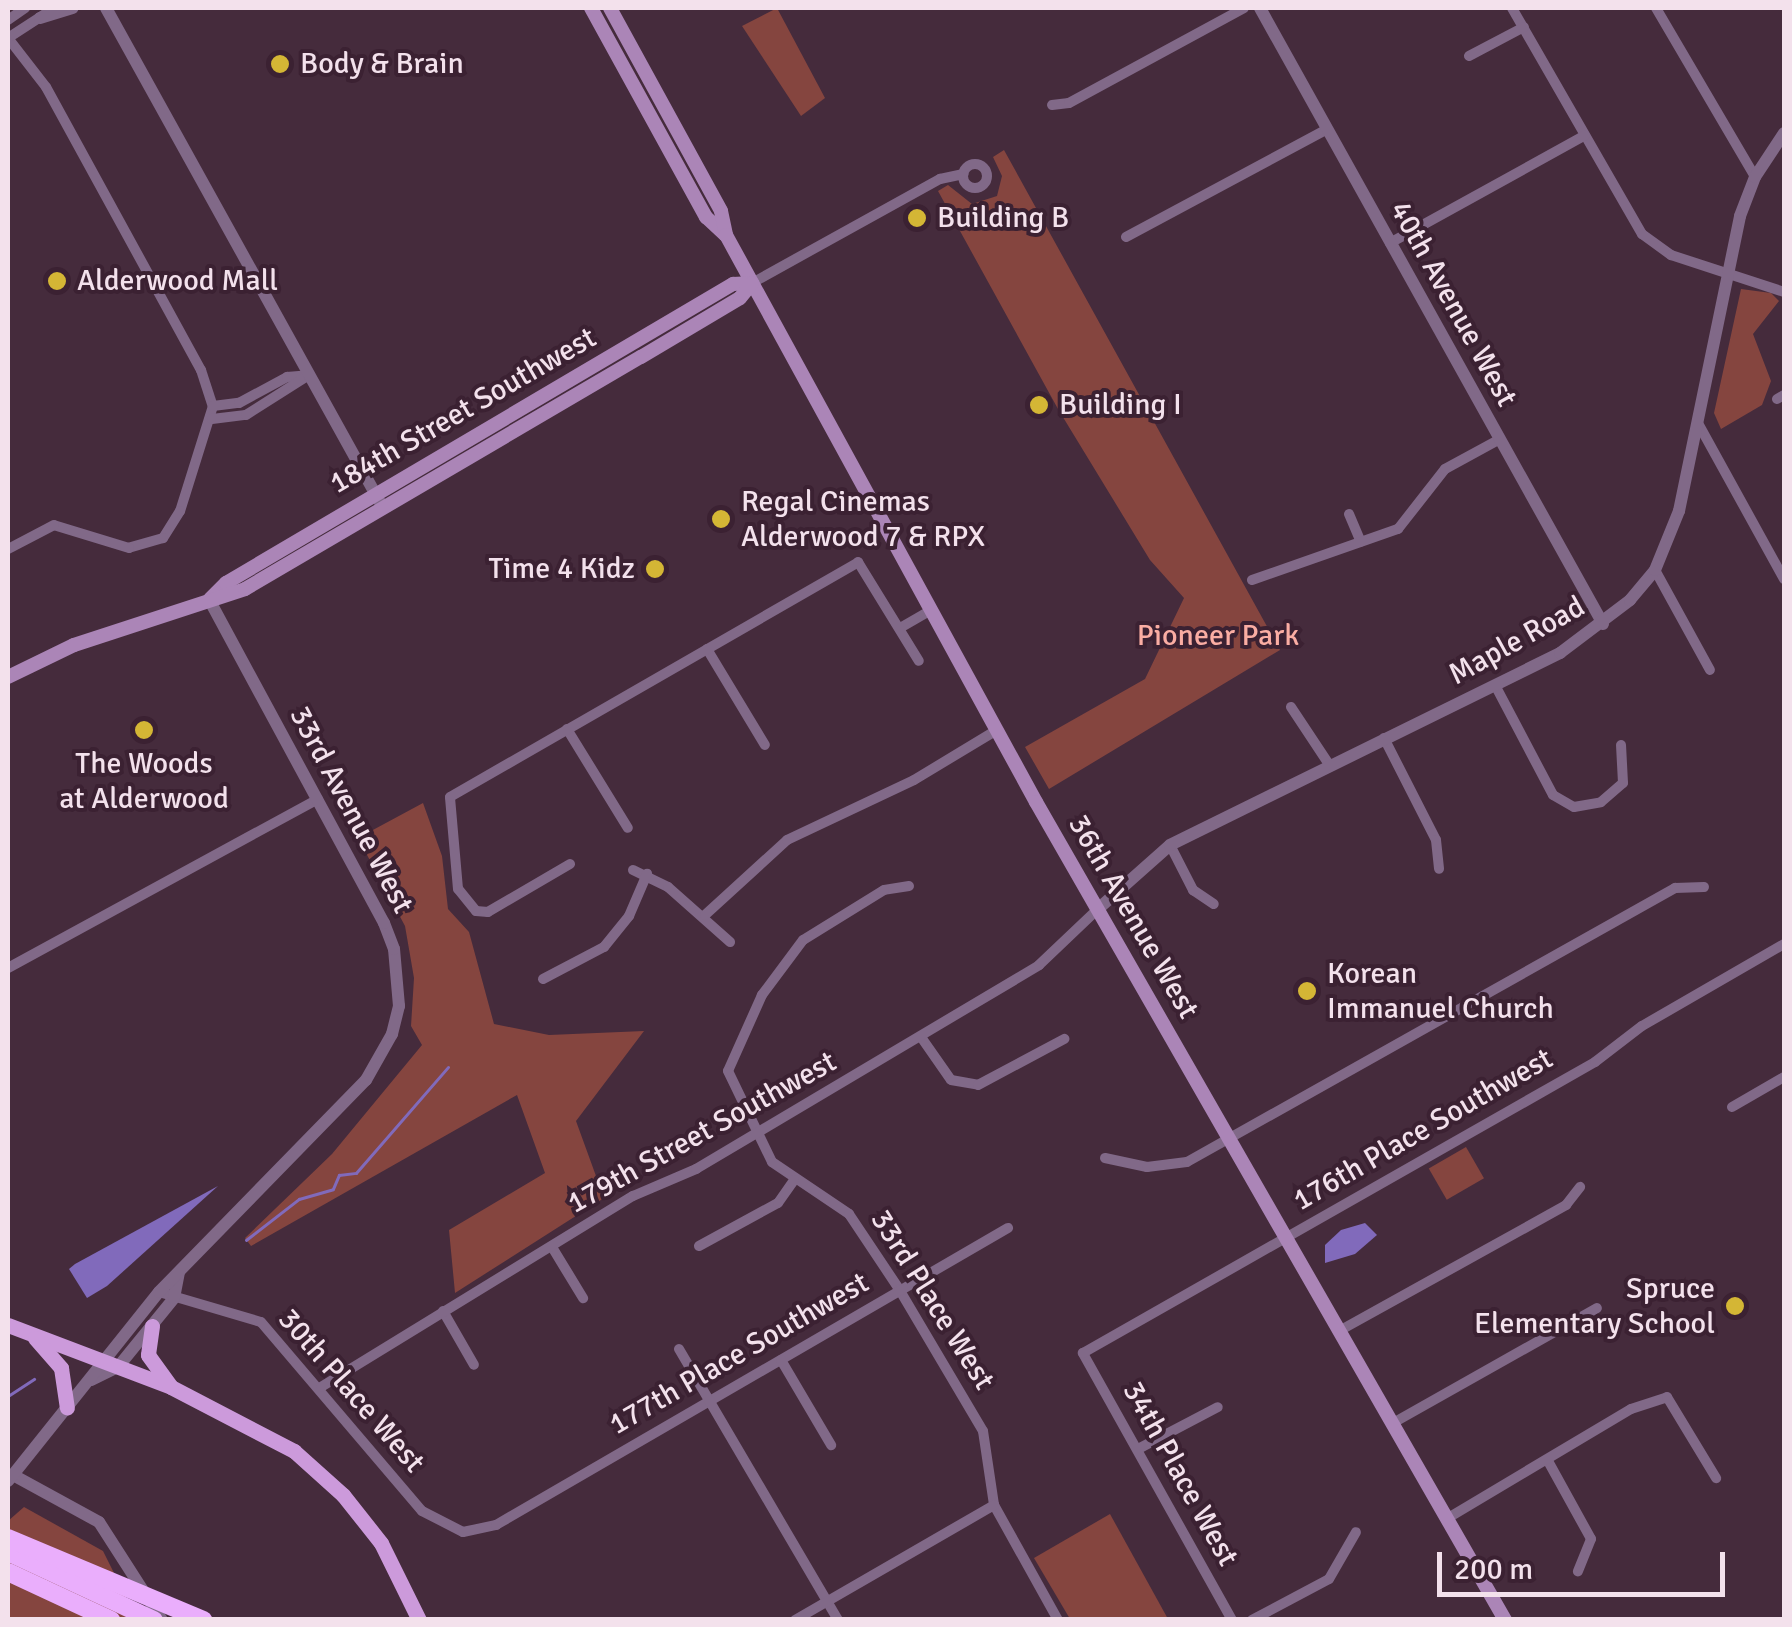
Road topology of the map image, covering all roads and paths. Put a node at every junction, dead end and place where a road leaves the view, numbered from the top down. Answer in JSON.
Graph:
{"nodes":[{"id":1,"x":25,"y":8,"type":"edge"},
{"id":2,"x":56,"y":8,"type":"edge"},
{"id":3,"x":72,"y":8,"type":"edge"},
{"id":4,"x":106,"y":8,"type":"edge"},
{"id":5,"x":592,"y":8,"type":"edge"},
{"id":6,"x":610,"y":8,"type":"edge"},
{"id":7,"x":1244,"y":8,"type":"edge"},
{"id":8,"x":1260,"y":8,"type":"edge"},
{"id":9,"x":1512,"y":8,"type":"edge"},
{"id":10,"x":1656,"y":8,"type":"edge"},
{"id":11,"x":40,"y":18,"type":"junction"},
{"id":12,"x":8,"y":20,"type":"edge"},
{"id":13,"x":1524,"y":27,"type":"junction"},
{"id":14,"x":8,"y":38,"type":"edge"},
{"id":15,"x":1470,"y":56,"type":"dead end"},
{"id":16,"x":1052,"y":105,"type":"dead end"},
{"id":17,"x":1327,"y":129,"type":"junction"},
{"id":18,"x":1784,"y":133,"type":"edge"},
{"id":19,"x":1584,"y":136,"type":"junction"},
{"id":20,"x":964,"y":174,"type":"dead end"},
{"id":21,"x":1755,"y":176,"type":"junction"},
{"id":22,"x":726,"y":236,"type":"junction"},
{"id":23,"x":1126,"y":237,"type":"dead end"},
{"id":24,"x":1390,"y":243,"type":"junction"},
{"id":25,"x":1727,"y":272,"type":"junction"},
{"id":26,"x":752,"y":284,"type":"junction"},
{"id":27,"x":1784,"y":292,"type":"edge"},
{"id":28,"x":635,"y":342,"type":"junction"},
{"id":29,"x":309,"y":374,"type":"junction"},
{"id":30,"x":589,"y":386,"type":"junction"},
{"id":31,"x":212,"y":406,"type":"junction"},
{"id":32,"x":212,"y":419,"type":"junction"},
{"id":33,"x":500,"y":422,"type":"junction"},
{"id":34,"x":1699,"y":425,"type":"junction"},
{"id":35,"x":1500,"y":439,"type":"junction"},
{"id":36,"x":378,"y":500,"type":"junction"},
{"id":37,"x":1349,"y":514,"type":"dead end"},
{"id":38,"x":1361,"y":542,"type":"junction"},
{"id":39,"x":8,"y":549,"type":"edge"},
{"id":40,"x":1655,"y":570,"type":"junction"},
{"id":41,"x":1784,"y":579,"type":"edge"},
{"id":42,"x":1252,"y":580,"type":"dead end"},
{"id":43,"x":209,"y":600,"type":"junction"},
{"id":44,"x":930,"y":610,"type":"junction"},
{"id":45,"x":1602,"y":624,"type":"junction"},
{"id":46,"x":900,"y":628,"type":"junction"},
{"id":47,"x":707,"y":649,"type":"junction"},
{"id":48,"x":918,"y":661,"type":"dead end"},
{"id":49,"x":1710,"y":670,"type":"dead end"},
{"id":50,"x":8,"y":676,"type":"edge"},
{"id":51,"x":1495,"y":684,"type":"junction"},
{"id":52,"x":1291,"y":707,"type":"dead end"},
{"id":53,"x":567,"y":729,"type":"junction"},
{"id":54,"x":997,"y":730,"type":"junction"},
{"id":55,"x":1384,"y":738,"type":"junction"},
{"id":56,"x":765,"y":745,"type":"dead end"},
{"id":57,"x":1621,"y":745,"type":"dead end"},
{"id":58,"x":1328,"y":764,"type":"junction"},
{"id":59,"x":318,"y":799,"type":"junction"},
{"id":60,"x":628,"y":828,"type":"dead end"},
{"id":61,"x":1170,"y":845,"type":"junction"},
{"id":62,"x":570,"y":864,"type":"dead end"},
{"id":63,"x":1438,"y":869,"type":"dead end"},
{"id":64,"x":633,"y":870,"type":"dead end"},
{"id":65,"x":647,"y":874,"type":"junction"},
{"id":66,"x":909,"y":886,"type":"dead end"},
{"id":67,"x":1704,"y":887,"type":"dead end"},
{"id":68,"x":1214,"y":904,"type":"dead end"},
{"id":69,"x":1098,"y":909,"type":"junction"},
{"id":70,"x":705,"y":915,"type":"junction"},
{"id":71,"x":730,"y":942,"type":"dead end"},
{"id":72,"x":1784,"y":944,"type":"edge"},
{"id":73,"x":8,"y":968,"type":"edge"},
{"id":74,"x":543,"y":979,"type":"dead end"},
{"id":75,"x":922,"y":1037,"type":"junction"},
{"id":76,"x":1064,"y":1038,"type":"dead end"},
{"id":77,"x":1784,"y":1077,"type":"edge"},
{"id":78,"x":1732,"y":1107,"type":"dead end"},
{"id":79,"x":754,"y":1135,"type":"junction"},
{"id":80,"x":1228,"y":1142,"type":"junction"},
{"id":81,"x":1106,"y":1158,"type":"dead end"},
{"id":82,"x":794,"y":1180,"type":"junction"},
{"id":83,"x":1580,"y":1186,"type":"dead end"},
{"id":84,"x":1008,"y":1228,"type":"dead end"},
{"id":85,"x":1285,"y":1238,"type":"junction"},
{"id":86,"x":699,"y":1246,"type":"dead end"},
{"id":87,"x":552,"y":1247,"type":"junction"},
{"id":88,"x":179,"y":1274,"type":"junction"},
{"id":89,"x":898,"y":1289,"type":"junction"},
{"id":90,"x":159,"y":1292,"type":"junction"},
{"id":91,"x":174,"y":1298,"type":"junction"},
{"id":92,"x":583,"y":1298,"type":"dead end"},
{"id":93,"x":1598,"y":1308,"type":"dead end"},
{"id":94,"x":444,"y":1311,"type":"junction"},
{"id":95,"x":8,"y":1324,"type":"edge"},
{"id":96,"x":152,"y":1326,"type":"junction"},
{"id":97,"x":1339,"y":1331,"type":"junction"},
{"id":98,"x":32,"y":1336,"type":"junction"},
{"id":99,"x":679,"y":1349,"type":"dead end"},
{"id":100,"x":1083,"y":1354,"type":"joint"},
{"id":101,"x":780,"y":1360,"type":"junction"},
{"id":102,"x":101,"y":1361,"type":"junction"},
{"id":103,"x":474,"y":1365,"type":"dead end"},
{"id":104,"x":118,"y":1368,"type":"junction"},
{"id":105,"x":91,"y":1380,"type":"junction"},
{"id":106,"x":171,"y":1387,"type":"junction"},
{"id":107,"x":321,"y":1387,"type":"junction"},
{"id":108,"x":711,"y":1401,"type":"junction"},
{"id":109,"x":1218,"y":1407,"type":"dead end"},
{"id":110,"x":67,"y":1408,"type":"junction"},
{"id":111,"x":1394,"y":1423,"type":"junction"},
{"id":112,"x":831,"y":1445,"type":"dead end"},
{"id":113,"x":1138,"y":1449,"type":"junction"},
{"id":114,"x":1548,"y":1460,"type":"junction"},
{"id":115,"x":9,"y":1477,"type":"edge"},
{"id":116,"x":1716,"y":1478,"type":"dead end"},
{"id":117,"x":994,"y":1505,"type":"junction"},
{"id":118,"x":1448,"y":1518,"type":"junction"},
{"id":119,"x":496,"y":1525,"type":"joint"},
{"id":120,"x":1356,"y":1532,"type":"dead end"},
{"id":121,"x":8,"y":1538,"type":"edge"},
{"id":122,"x":8,"y":1552,"type":"edge"},
{"id":123,"x":1578,"y":1572,"type":"dead end"},
{"id":124,"x":8,"y":1575,"type":"edge"},
{"id":125,"x":828,"y":1600,"type":"junction"},
{"id":126,"x":111,"y":1620,"type":"edge"},
{"id":127,"x":158,"y":1620,"type":"edge"},
{"id":128,"x":203,"y":1620,"type":"edge"},
{"id":129,"x":419,"y":1620,"type":"edge"},
{"id":130,"x":795,"y":1620,"type":"edge"},
{"id":131,"x":838,"y":1620,"type":"edge"},
{"id":132,"x":1058,"y":1620,"type":"edge"},
{"id":133,"x":1232,"y":1620,"type":"edge"},
{"id":134,"x":1252,"y":1620,"type":"edge"},
{"id":135,"x":1504,"y":1620,"type":"edge"}],
"edges":[{"from":1,"to":12,"type":"street"},
{"from":2,"to":11,"type":"street"},
{"from":3,"to":11,"type":"street"},
{"from":4,"to":29,"type":"street"},
{"from":5,"to":22,"type":"main road","name":"36th Avenue West"},
{"from":6,"to":22,"type":"main road","name":"36th Avenue West"},
{"from":7,"to":16,"type":"street"},
{"from":8,"to":17,"type":"street","name":"40th Avenue West"},
{"from":9,"to":13,"type":"street"},
{"from":10,"to":21,"type":"street"},
{"from":11,"to":14,"type":"street"},
{"from":13,"to":15,"type":"street"},
{"from":13,"to":19,"type":"street"},
{"from":14,"to":31,"type":"street"},
{"from":17,"to":23,"type":"street"},
{"from":17,"to":24,"type":"street","name":"40th Avenue West"},
{"from":18,"to":21,"type":"street","name":"Maple Road"},
{"from":19,"to":24,"type":"street"},
{"from":19,"to":25,"type":"street"},
{"from":20,"to":26,"type":"street","name":"184th Street Southwest"},
{"from":21,"to":25,"type":"street","name":"Maple Road"},
{"from":22,"to":26,"type":"main road","name":"36th Avenue West"},
{"from":24,"to":35,"type":"street","name":"40th Avenue West"},
{"from":25,"to":27,"type":"street"},
{"from":25,"to":34,"type":"street","name":"Maple Road"},
{"from":26,"to":28,"type":"main road","name":"184th Street Southwest"},
{"from":26,"to":30,"type":"main road","name":"184th Street Southwest"},
{"from":26,"to":44,"type":"main road","name":"36th Avenue West"},
{"from":28,"to":30,"type":"main road"},
{"from":28,"to":33,"type":"main road","name":"184th Street Southwest"},
{"from":29,"to":31,"type":"street"},
{"from":29,"to":32,"type":"street"},
{"from":29,"to":36,"type":"street"},
{"from":30,"to":33,"type":"main road"},
{"from":30,"to":36,"type":"main road","name":"184th Street Southwest"},
{"from":31,"to":32,"type":"street"},
{"from":32,"to":39,"type":"street"},
{"from":33,"to":36,"type":"main road","name":"184th Street Southwest"},
{"from":34,"to":40,"type":"street","name":"Maple Road"},
{"from":34,"to":41,"type":"street"},
{"from":35,"to":38,"type":"street"},
{"from":35,"to":45,"type":"street","name":"40th Avenue West"},
{"from":36,"to":43,"type":"main road","name":"184th Street Southwest"},
{"from":37,"to":38,"type":"street"},
{"from":38,"to":42,"type":"street"},
{"from":40,"to":45,"type":"street","name":"Maple Road"},
{"from":40,"to":49,"type":"street"},
{"from":43,"to":50,"type":"main road","name":"184th Street Southwest"},
{"from":43,"to":59,"type":"street","name":"33rd Avenue West"},
{"from":44,"to":46,"type":"street"},
{"from":44,"to":54,"type":"main road","name":"36th Avenue West"},
{"from":45,"to":51,"type":"street","name":"Maple Road"},
{"from":46,"to":47,"type":"street"},
{"from":46,"to":48,"type":"street"},
{"from":47,"to":53,"type":"street"},
{"from":47,"to":56,"type":"street"},
{"from":51,"to":55,"type":"street","name":"Maple Road"},
{"from":51,"to":57,"type":"street"},
{"from":52,"to":58,"type":"street"},
{"from":53,"to":60,"type":"street"},
{"from":53,"to":62,"type":"street"},
{"from":54,"to":69,"type":"main road","name":"36th Avenue West"},
{"from":54,"to":70,"type":"street"},
{"from":55,"to":58,"type":"street","name":"Maple Road"},
{"from":55,"to":63,"type":"street"},
{"from":58,"to":61,"type":"street","name":"Maple Road"},
{"from":59,"to":73,"type":"street"},
{"from":59,"to":88,"type":"street","name":"33rd Avenue West"},
{"from":61,"to":68,"type":"street"},
{"from":61,"to":69,"type":"street","name":"Maple Road"},
{"from":64,"to":65,"type":"street"},
{"from":65,"to":70,"type":"street"},
{"from":65,"to":74,"type":"street"},
{"from":66,"to":79,"type":"street","name":"33rd Place West"},
{"from":67,"to":80,"type":"street"},
{"from":69,"to":75,"type":"street","name":"179th Street Southwest"},
{"from":69,"to":80,"type":"main road","name":"36th Avenue West"},
{"from":70,"to":71,"type":"street"},
{"from":72,"to":85,"type":"street","name":"176th Place Southwest"},
{"from":75,"to":76,"type":"street"},
{"from":75,"to":79,"type":"street","name":"179th Street Southwest"},
{"from":77,"to":78,"type":"street"},
{"from":79,"to":82,"type":"street","name":"33rd Place West"},
{"from":79,"to":87,"type":"street","name":"179th Street Southwest"},
{"from":80,"to":81,"type":"street"},
{"from":80,"to":85,"type":"main road","name":"36th Avenue West"},
{"from":82,"to":86,"type":"street"},
{"from":82,"to":89,"type":"street","name":"33rd Place West"},
{"from":83,"to":97,"type":"street"},
{"from":84,"to":89,"type":"street","name":"177th Place Southwest"},
{"from":85,"to":97,"type":"main road","name":"36th Avenue West"},
{"from":85,"to":100,"type":"street","name":"176th Place Southwest"},
{"from":87,"to":92,"type":"street"},
{"from":87,"to":94,"type":"street","name":"179th Street Southwest"},
{"from":88,"to":90,"type":"street","name":"33rd Avenue West"},
{"from":88,"to":91,"type":"street"},
{"from":89,"to":101,"type":"street","name":"177th Place Southwest"},
{"from":89,"to":117,"type":"street","name":"33rd Place West"},
{"from":90,"to":91,"type":"street","name":"30th Place West"},
{"from":90,"to":102,"type":"street","name":"33rd Avenue West"},
{"from":91,"to":96,"type":"street"},
{"from":91,"to":107,"type":"street","name":"30th Place West"},
{"from":93,"to":111,"type":"street"},
{"from":94,"to":103,"type":"street"},
{"from":94,"to":107,"type":"street","name":"179th Street Southwest"},
{"from":95,"to":98,"type":"main road"},
{"from":96,"to":104,"type":"street"},
{"from":96,"to":106,"type":"main road"},
{"from":97,"to":111,"type":"main road","name":"36th Avenue West"},
{"from":98,"to":102,"type":"main road"},
{"from":98,"to":110,"type":"main road"},
{"from":99,"to":108,"type":"street"},
{"from":100,"to":113,"type":"street","name":"34th Place West"},
{"from":101,"to":108,"type":"street","name":"177th Place Southwest"},
{"from":101,"to":112,"type":"street"},
{"from":102,"to":104,"type":"main road"},
{"from":102,"to":105,"type":"street"},
{"from":104,"to":105,"type":"street"},
{"from":104,"to":106,"type":"main road"},
{"from":105,"to":110,"type":"street"},
{"from":106,"to":129,"type":"main road"},
{"from":107,"to":119,"type":"street","name":"30th Place West"},
{"from":108,"to":119,"type":"street","name":"177th Place Southwest"},
{"from":108,"to":125,"type":"street"},
{"from":109,"to":113,"type":"street"},
{"from":110,"to":115,"type":"street"},
{"from":111,"to":118,"type":"main road","name":"36th Avenue West"},
{"from":113,"to":133,"type":"street","name":"34th Place West"},
{"from":114,"to":116,"type":"street"},
{"from":114,"to":118,"type":"street"},
{"from":114,"to":123,"type":"street"},
{"from":115,"to":127,"type":"street"},
{"from":117,"to":125,"type":"street"},
{"from":117,"to":132,"type":"street","name":"33rd Place West"},
{"from":118,"to":135,"type":"main road","name":"36th Avenue West"},
{"from":120,"to":134,"type":"street"},
{"from":121,"to":128,"type":"highway","bridge":true},
{"from":122,"to":127,"type":"highway"},
{"from":124,"to":126,"type":"highway"},
{"from":125,"to":130,"type":"street"},
{"from":125,"to":131,"type":"street"}]}
